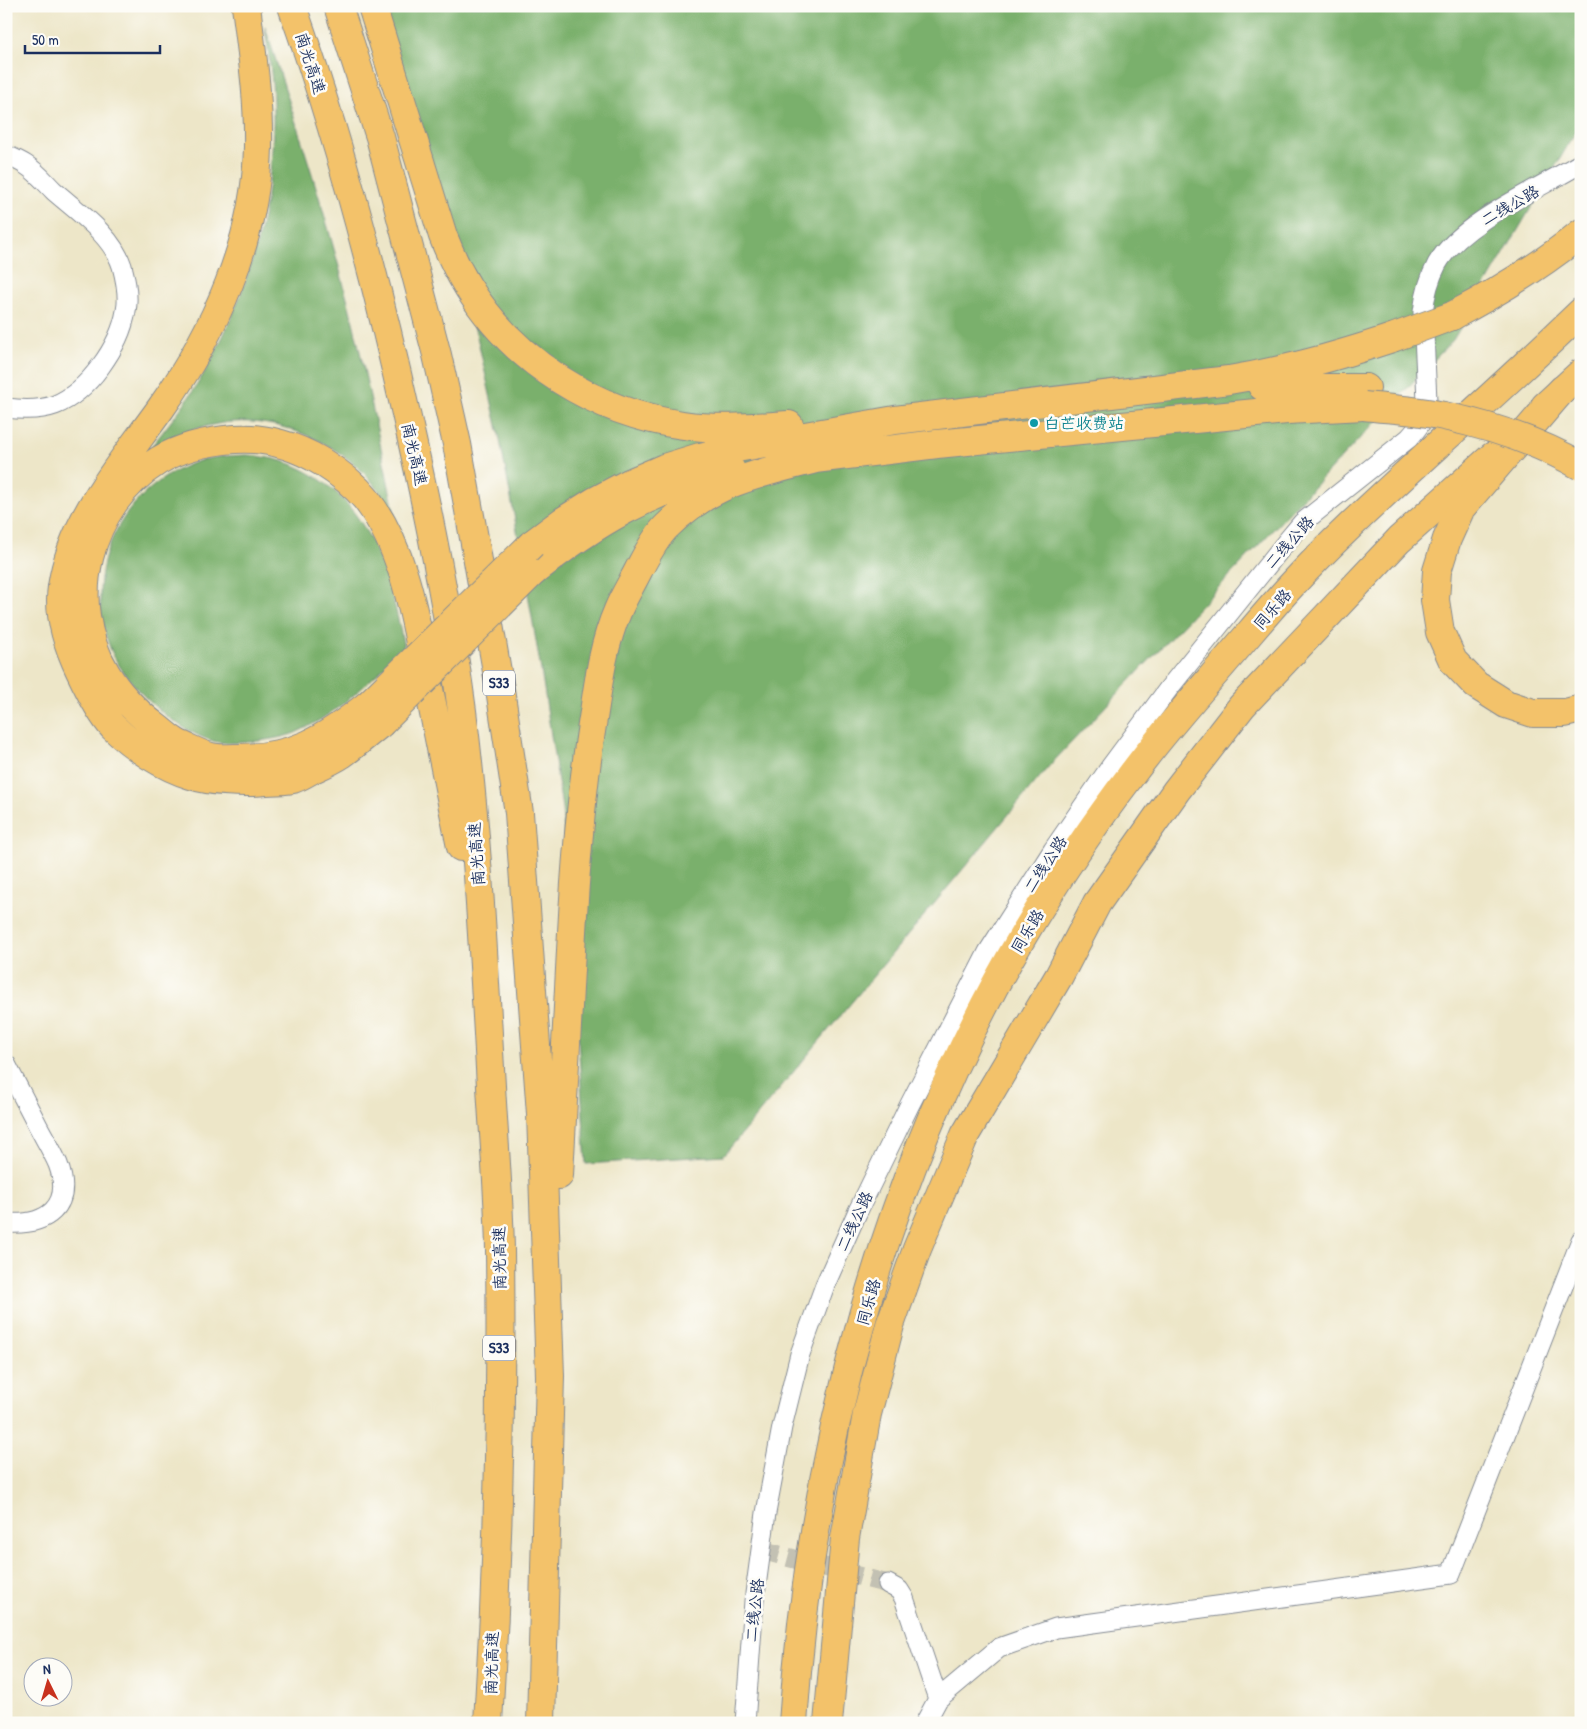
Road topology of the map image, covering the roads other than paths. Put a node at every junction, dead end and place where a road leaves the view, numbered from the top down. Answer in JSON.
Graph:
{"nodes":[{"id":1,"x":246,"y":6,"type":"edge"},
{"id":2,"x":292,"y":6,"type":"edge"},
{"id":3,"x":338,"y":6,"type":"edge"},
{"id":4,"x":372,"y":6,"type":"edge"},
{"id":5,"x":6,"y":154,"type":"edge"},
{"id":6,"x":1581,"y":163,"type":"edge"},
{"id":7,"x":1581,"y":233,"type":"edge"},
{"id":8,"x":1581,"y":312,"type":"edge"},
{"id":9,"x":1571,"y":381,"type":"edge"},
{"id":10,"x":1169,"y":388,"type":"junction"},
{"id":11,"x":1365,"y":397,"type":"junction"},
{"id":12,"x":6,"y":408,"type":"edge"},
{"id":13,"x":896,"y":420,"type":"junction"},
{"id":14,"x":1581,"y":449,"type":"edge"},
{"id":15,"x":816,"y":459,"type":"junction"},
{"id":16,"x":1581,"y":466,"type":"edge"},
{"id":17,"x":1581,"y":709,"type":"edge"},
{"id":18,"x":375,"y":714,"type":"junction"},
{"id":19,"x":485,"y":973,"type":"junction"},
{"id":20,"x":6,"y":1064,"type":"edge"},
{"id":21,"x":6,"y":1223,"type":"edge"},
{"id":22,"x":1581,"y":1240,"type":"edge"},
{"id":23,"x":550,"y":1376,"type":"junction"},
{"id":24,"x":888,"y":1584,"type":"tunnel mouth"},
{"id":25,"x":938,"y":1699,"type":"junction"},
{"id":26,"x":488,"y":1723,"type":"edge"},
{"id":27,"x":541,"y":1723,"type":"edge"},
{"id":28,"x":745,"y":1723,"type":"edge"},
{"id":29,"x":793,"y":1723,"type":"edge"},
{"id":30,"x":828,"y":1723,"type":"edge"},
{"id":31,"x":925,"y":1723,"type":"edge"}],
"edges":[{"from":1,"to":18,"type":"main road"},
{"from":2,"to":19,"type":"main road","name":"南光高速","number":"S33"},
{"from":3,"to":23,"type":"main road","number":"S33"},
{"from":4,"to":13,"type":"main road"},
{"from":5,"to":12,"type":"street"},
{"from":6,"to":28,"type":"street","name":"二线公路"},
{"from":7,"to":10,"type":"main road","bridge":true},
{"from":8,"to":29,"type":"main road","name":"同乐路"},
{"from":9,"to":17,"type":"main road"},
{"from":9,"to":30,"type":"main road","name":"同乐路"},
{"from":10,"to":11,"type":"main road"},
{"from":10,"to":13,"type":"main road"},
{"from":11,"to":14,"type":"main road"},
{"from":11,"to":15,"type":"main road"},
{"from":11,"to":16,"type":"main road","bridge":true},
{"from":13,"to":18,"type":"main road","bridge":true},
{"from":15,"to":18,"type":"main road","bridge":true},
{"from":15,"to":23,"type":"main road"},
{"from":18,"to":19,"type":"main road"},
{"from":19,"to":26,"type":"main road","name":"南光高速","number":"S33"},
{"from":20,"to":21,"type":"street"},
{"from":22,"to":25,"type":"street"},
{"from":23,"to":27,"type":"main road","number":"S33"},
{"from":24,"to":25,"type":"street"},
{"from":25,"to":31,"type":"street"}]}
